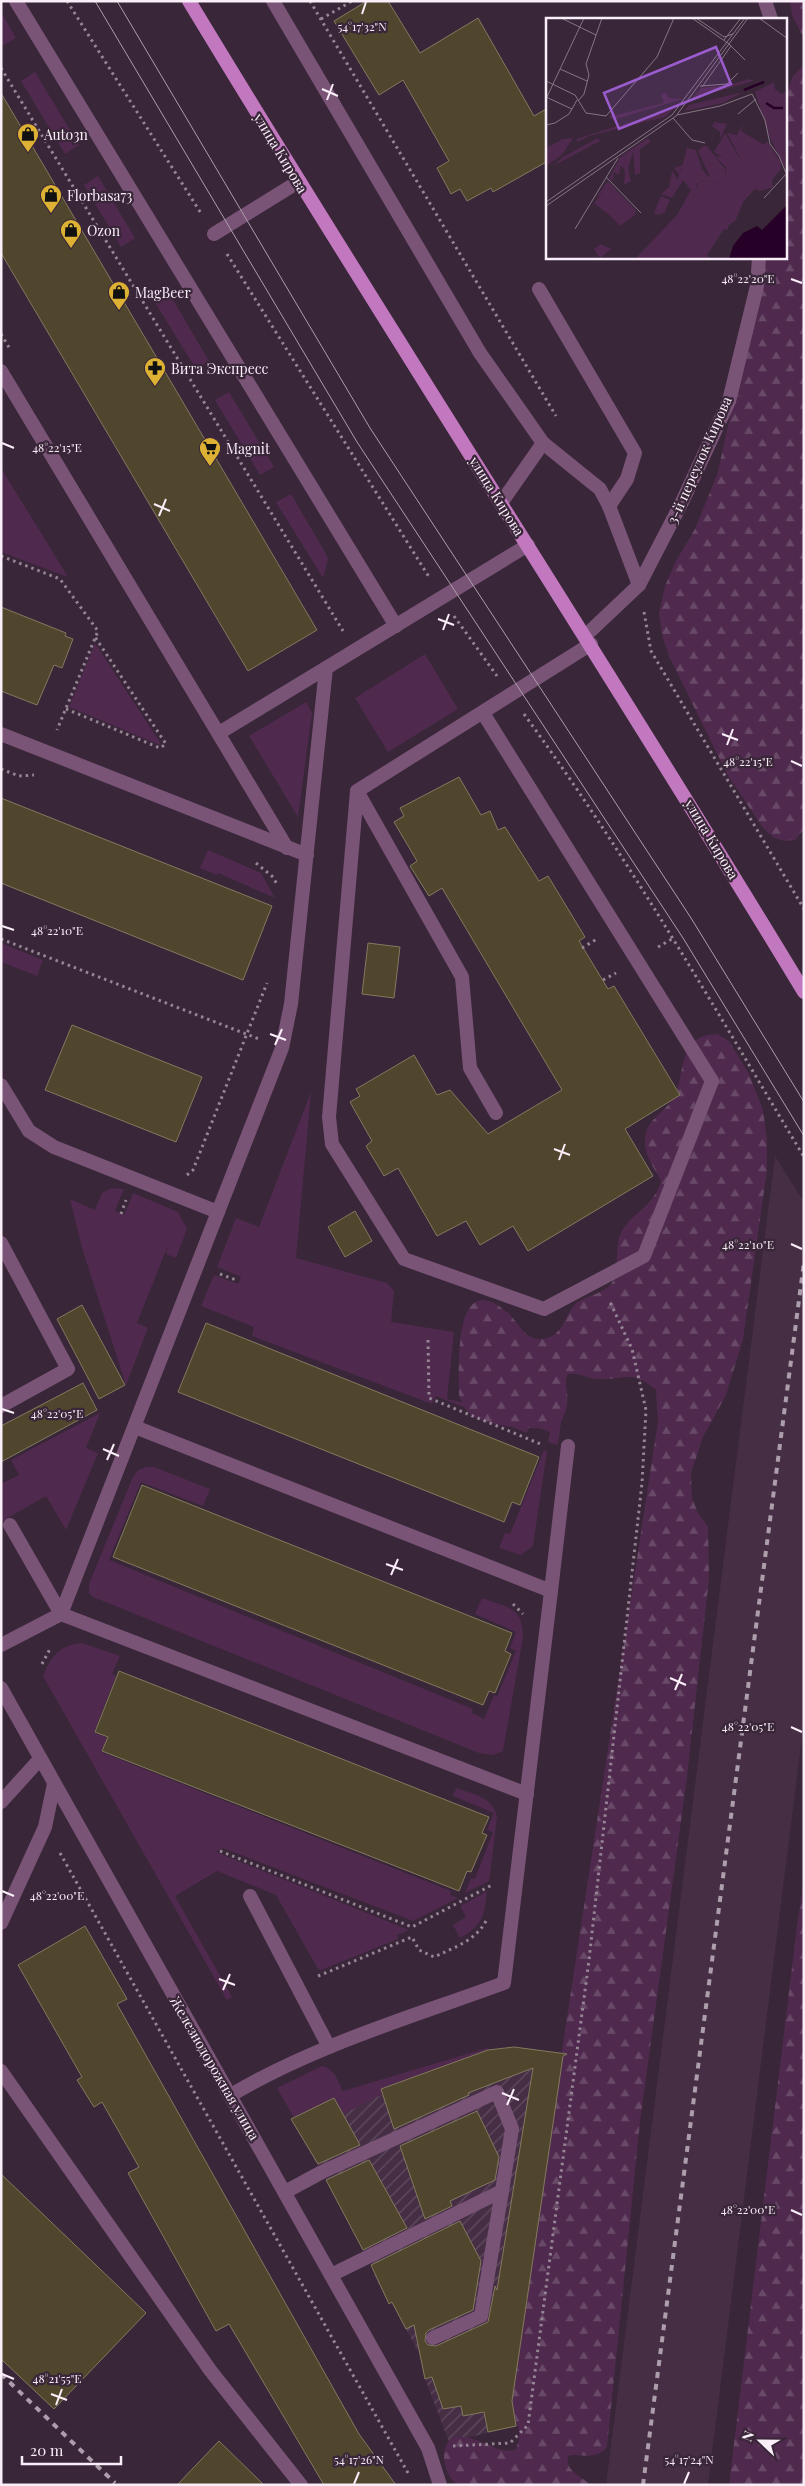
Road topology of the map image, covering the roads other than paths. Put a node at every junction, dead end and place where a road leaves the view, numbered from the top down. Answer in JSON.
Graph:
{"nodes":[{"id":1,"x":16,"y":1,"type":"edge"},
{"id":2,"x":189,"y":1,"type":"edge"},
{"id":3,"x":273,"y":1,"type":"edge"},
{"id":4,"x":765,"y":1,"type":"edge"},
{"id":5,"x":772,"y":18,"type":"edge"},
{"id":6,"x":298,"y":182,"type":"junction"},
{"id":7,"x":214,"y":234,"type":"road end"},
{"id":8,"x":759,"y":259,"type":"edge"},
{"id":9,"x":539,"y":289,"type":"dead end"},
{"id":10,"x":1,"y":371,"type":"edge"},
{"id":11,"x":543,"y":443,"type":"junction"},
{"id":12,"x":501,"y":503,"type":"junction"},
{"id":13,"x":609,"y":506,"type":"junction"},
{"id":14,"x":528,"y":545,"type":"junction"},
{"id":15,"x":639,"y":585,"type":"junction"},
{"id":16,"x":396,"y":626,"type":"junction"},
{"id":17,"x":588,"y":640,"type":"junction"},
{"id":18,"x":326,"y":668,"type":"junction"},
{"id":19,"x":483,"y":713,"type":"junction"},
{"id":20,"x":218,"y":733,"type":"junction"},
{"id":21,"x":1,"y":734,"type":"edge"},
{"id":22,"x":357,"y":791,"type":"junction"},
{"id":23,"x":287,"y":848,"type":"junction"},
{"id":24,"x":307,"y":855,"type":"junction"},
{"id":25,"x":804,"y":992,"type":"edge"},
{"id":26,"x":1,"y":1085,"type":"edge"},
{"id":27,"x":496,"y":1113,"type":"dead end"},
{"id":28,"x":218,"y":1212,"type":"junction"},
{"id":29,"x":1,"y":1243,"type":"edge"},
{"id":30,"x":1,"y":1406,"type":"edge"},
{"id":31,"x":135,"y":1427,"type":"junction"},
{"id":32,"x":568,"y":1446,"type":"dead end"},
{"id":33,"x":10,"y":1525,"type":"dead end"},
{"id":34,"x":550,"y":1591,"type":"junction"},
{"id":35,"x":60,"y":1614,"type":"junction"},
{"id":36,"x":1,"y":1645,"type":"edge"},
{"id":37,"x":1,"y":1688,"type":"edge"},
{"id":38,"x":40,"y":1759,"type":"junction"},
{"id":39,"x":54,"y":1784,"type":"junction"},
{"id":40,"x":527,"y":1794,"type":"junction"},
{"id":41,"x":1,"y":1802,"type":"edge"},
{"id":42,"x":250,"y":1896,"type":"dead end"},
{"id":43,"x":1,"y":1923,"type":"edge"},
{"id":44,"x":329,"y":2047,"type":"junction"},
{"id":45,"x":1,"y":2071,"type":"edge"},
{"id":46,"x":230,"y":2095,"type":"junction"},
{"id":47,"x":502,"y":2191,"type":"junction"},
{"id":48,"x":285,"y":2192,"type":"junction"},
{"id":49,"x":331,"y":2275,"type":"junction"},
{"id":50,"x":433,"y":2338,"type":"dead end"},
{"id":51,"x":301,"y":2485,"type":"edge"},
{"id":52,"x":440,"y":2485,"type":"edge"}],
"edges":[{"from":1,"to":16,"type":"street"},
{"from":2,"to":6,"type":"main road","name":"улица Кирова"},
{"from":3,"to":11,"type":"street"},
{"from":4,"to":5,"type":"street"},
{"from":6,"to":7,"type":"street"},
{"from":6,"to":12,"type":"main road","name":"улица Кирова"},
{"from":8,"to":15,"type":"street","name":"3-й переулок Кирова"},
{"from":9,"to":13,"type":"street"},
{"from":10,"to":20,"type":"street"},
{"from":11,"to":12,"type":"street"},
{"from":11,"to":13,"type":"street"},
{"from":12,"to":14,"type":"main road","name":"улица Кирова"},
{"from":13,"to":15,"type":"street"},
{"from":14,"to":16,"type":"street"},
{"from":14,"to":17,"type":"main road","name":"улица Кирова"},
{"from":15,"to":17,"type":"street","name":"3-й переулок Кирова"},
{"from":16,"to":18,"type":"street"},
{"from":17,"to":19,"type":"street","name":"3-й переулок Кирова"},
{"from":17,"to":25,"type":"main road","name":"улица Кирова"},
{"from":18,"to":20,"type":"street"},
{"from":18,"to":24,"type":"street"},
{"from":19,"to":22,"type":"street","name":"3-й переулок Кирова"},
{"from":19,"to":22,"type":"street"},
{"from":20,"to":23,"type":"street"},
{"from":21,"to":23,"type":"street"},
{"from":22,"to":27,"type":"street"},
{"from":23,"to":24,"type":"street"},
{"from":24,"to":28,"type":"street"},
{"from":26,"to":28,"type":"street"},
{"from":28,"to":31,"type":"street"},
{"from":29,"to":30,"type":"street"},
{"from":31,"to":34,"type":"street"},
{"from":31,"to":35,"type":"street"},
{"from":32,"to":34,"type":"street"},
{"from":33,"to":35,"type":"street"},
{"from":34,"to":40,"type":"street"},
{"from":35,"to":36,"type":"street"},
{"from":35,"to":40,"type":"street"},
{"from":37,"to":38,"type":"street","name":"Железнодорожная улица"},
{"from":38,"to":39,"type":"street","name":"Железнодорожная улица"},
{"from":38,"to":41,"type":"street"},
{"from":39,"to":43,"type":"street"},
{"from":39,"to":46,"type":"street","name":"Железнодорожная улица"},
{"from":40,"to":44,"type":"street"},
{"from":42,"to":44,"type":"street"},
{"from":44,"to":46,"type":"street"},
{"from":45,"to":51,"type":"street"},
{"from":46,"to":48,"type":"street","name":"Железнодорожная улица"},
{"from":47,"to":48,"type":"street"},
{"from":47,"to":49,"type":"street"},
{"from":47,"to":50,"type":"street"},
{"from":48,"to":49,"type":"street","name":"Железнодорожная улица"},
{"from":49,"to":52,"type":"street","name":"Железнодорожная улица"}]}
